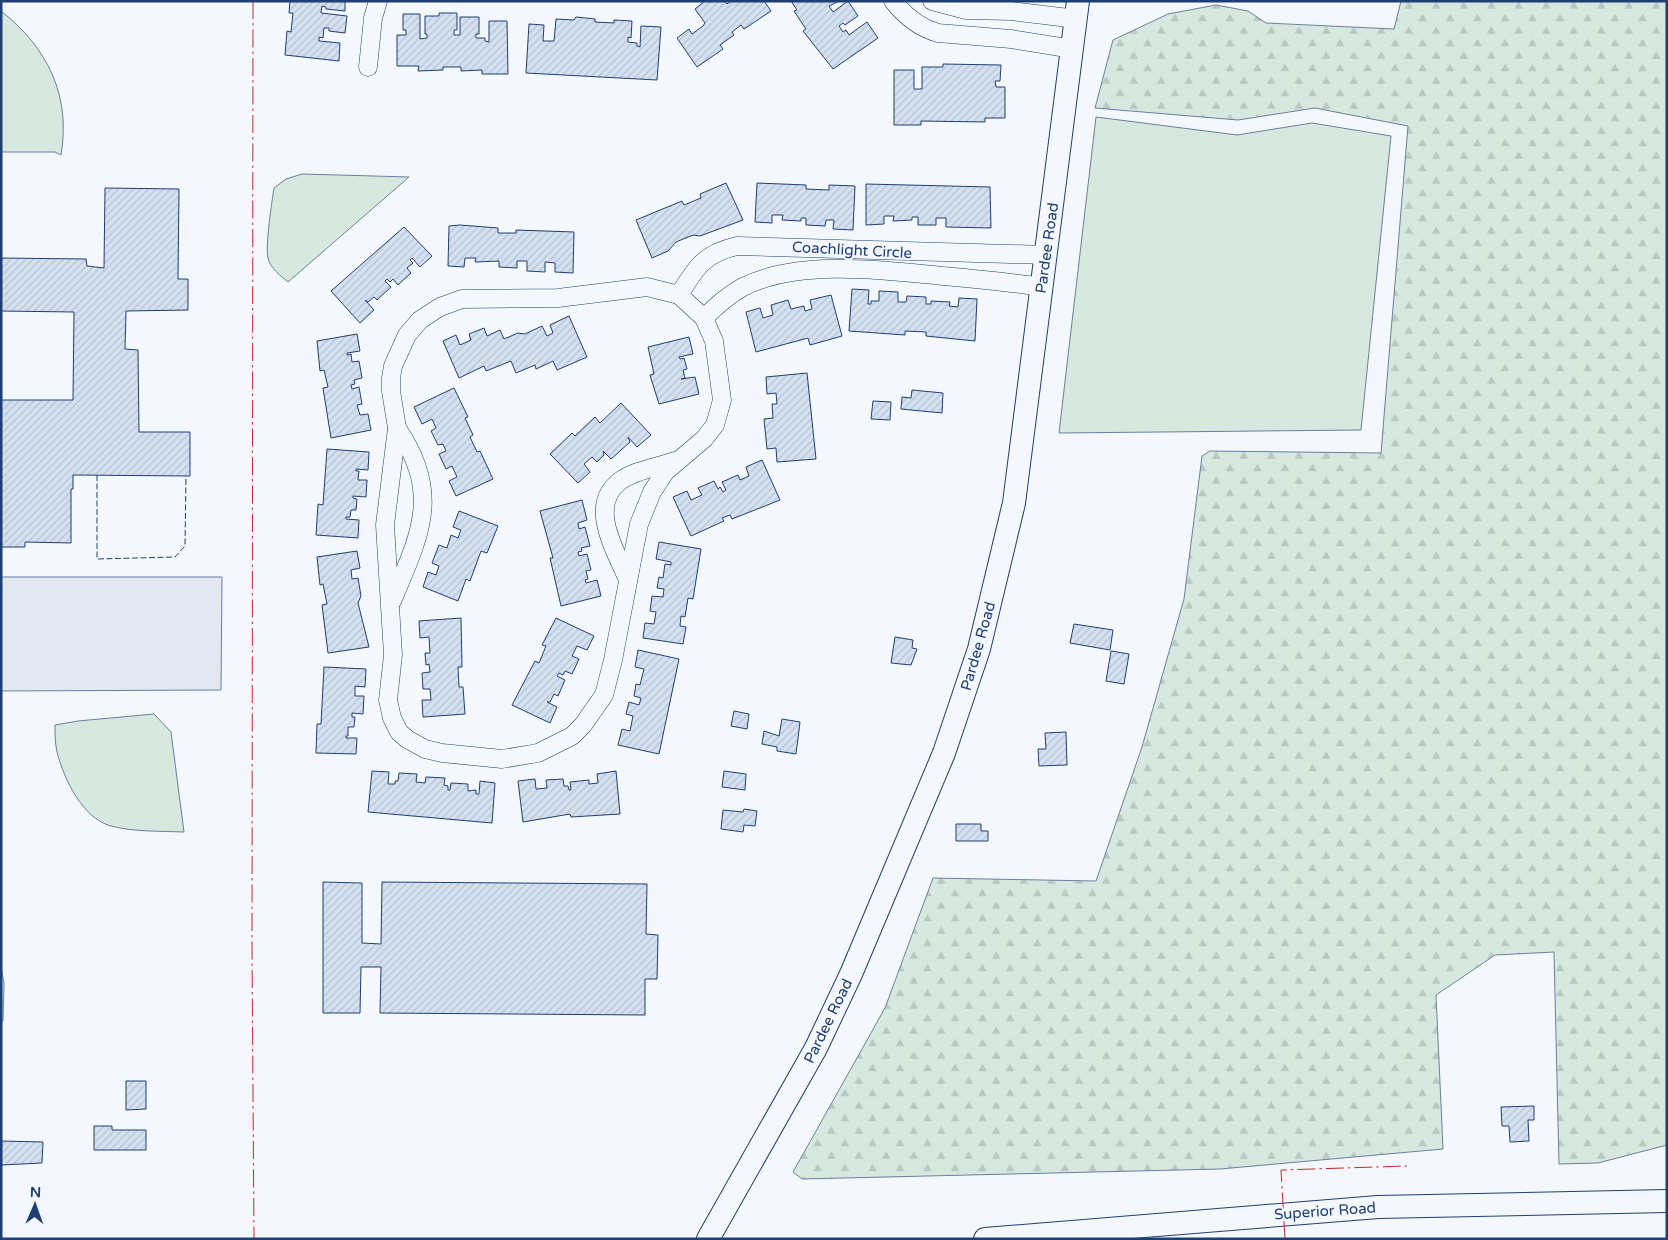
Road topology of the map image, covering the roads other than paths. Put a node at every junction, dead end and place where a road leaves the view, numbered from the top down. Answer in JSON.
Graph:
{"nodes":[{"id":1,"x":378,"y":1,"type":"edge"},
{"id":2,"x":932,"y":1,"type":"edge"},
{"id":3,"x":900,"y":4,"type":"edge"},
{"id":4,"x":993,"y":6,"type":"edge"},
{"id":5,"x":1078,"y":10,"type":"edge"},
{"id":6,"x":989,"y":38,"type":"junction"},
{"id":7,"x":1073,"y":49,"type":"junction"},
{"id":8,"x":368,"y":67,"type":"dead end"},
{"id":9,"x":1047,"y":255,"type":"junction"},
{"id":10,"x":1042,"y":288,"type":"junction"},
{"id":11,"x":679,"y":295,"type":"junction"},
{"id":12,"x":704,"y":318,"type":"junction"},
{"id":13,"x":397,"y":428,"type":"junction"},
{"id":14,"x":679,"y":460,"type":"junction"},
{"id":15,"x":628,"y":580,"type":"junction"},
{"id":16,"x":390,"y":604,"type":"junction"},
{"id":17,"x":1667,"y":1201,"type":"edge"},
{"id":18,"x":708,"y":1239,"type":"edge"},
{"id":19,"x":984,"y":1239,"type":"edge"}],
"edges":[{"from":1,"to":8,"type":"street"},
{"from":2,"to":4,"type":"street"},
{"from":3,"to":6,"type":"street"},
{"from":4,"to":5,"type":"street"},
{"from":4,"to":6,"type":"street"},
{"from":5,"to":7,"type":"main road","name":"Pardee Road"},
{"from":6,"to":7,"type":"street"},
{"from":7,"to":9,"type":"main road","name":"Pardee Road"},
{"from":9,"to":10,"type":"main road","name":"Pardee Road"},
{"from":9,"to":11,"type":"street","name":"Coachlight Circle"},
{"from":10,"to":12,"type":"street","name":"Coachlight Circle"},
{"from":10,"to":18,"type":"main road","name":"Pardee Road"},
{"from":11,"to":12,"type":"street"},
{"from":11,"to":13,"type":"street"},
{"from":12,"to":14,"type":"street"},
{"from":13,"to":16,"type":"street"},
{"from":13,"to":16,"type":"street"},
{"from":14,"to":15,"type":"street"},
{"from":14,"to":15,"type":"street"},
{"from":15,"to":16,"type":"street"},
{"from":17,"to":19,"type":"main road","name":"Superior Road"}]}
